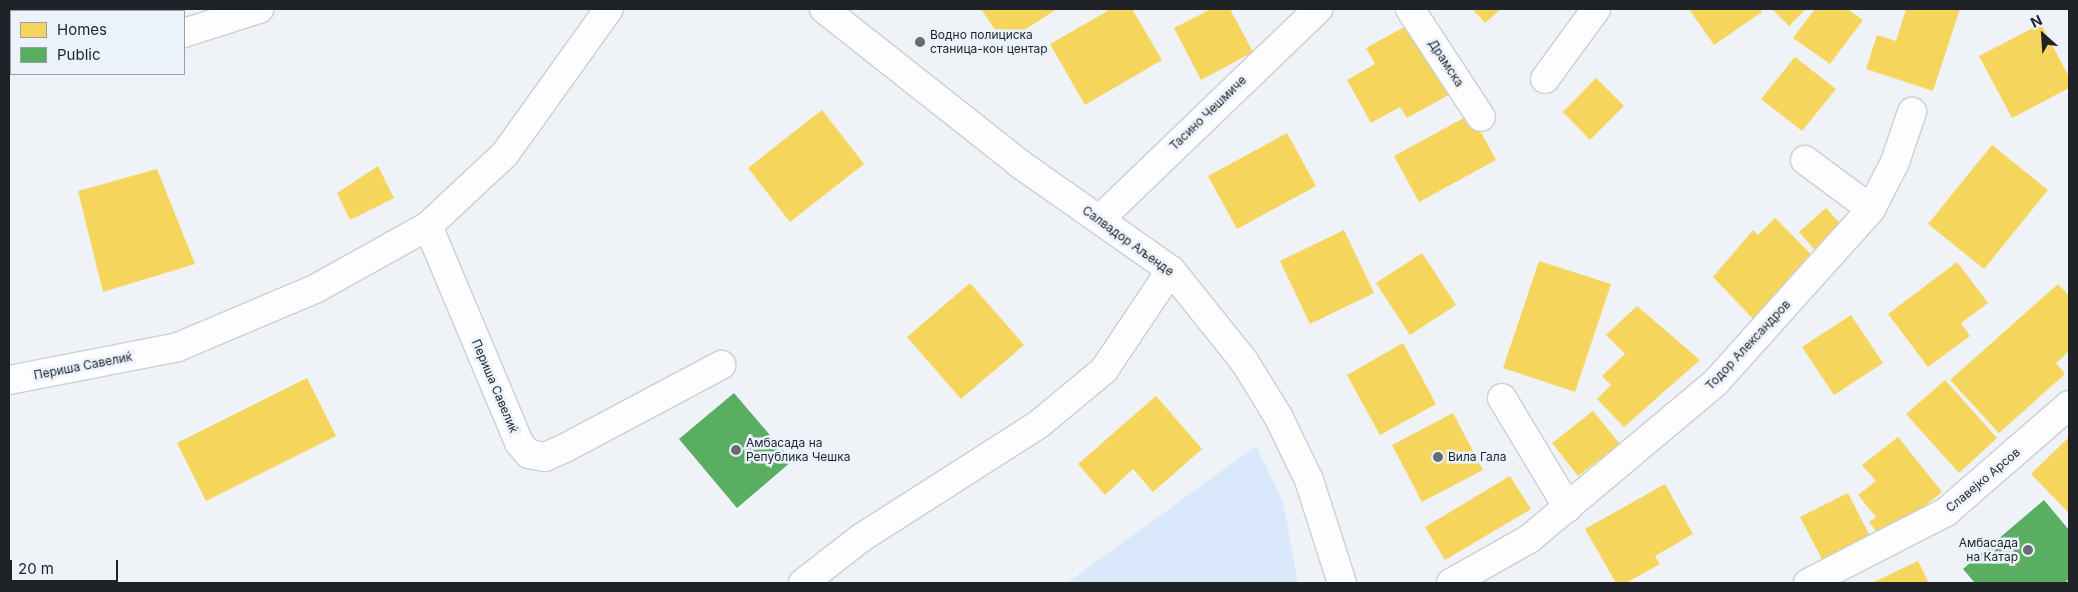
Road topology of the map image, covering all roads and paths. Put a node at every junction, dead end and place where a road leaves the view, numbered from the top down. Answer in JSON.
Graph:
{"nodes":[{"id":1,"x":259,"y":9,"type":"edge"},
{"id":2,"x":609,"y":9,"type":"edge"},
{"id":3,"x":824,"y":9,"type":"edge"},
{"id":4,"x":1318,"y":9,"type":"edge"},
{"id":5,"x":1410,"y":9,"type":"edge"},
{"id":6,"x":1596,"y":9,"type":"edge"},
{"id":7,"x":185,"y":33,"type":"edge"},
{"id":8,"x":1545,"y":79,"type":"dead end"},
{"id":9,"x":1912,"y":112,"type":"dead end"},
{"id":10,"x":1481,"y":117,"type":"dead end"},
{"id":11,"x":1805,"y":160,"type":"dead end"},
{"id":12,"x":1871,"y":210,"type":"junction"},
{"id":13,"x":1100,"y":219,"type":"junction"},
{"id":14,"x":428,"y":226,"type":"junction"},
{"id":15,"x":1171,"y":270,"type":"junction"},
{"id":16,"x":721,"y":364,"type":"dead end"},
{"id":17,"x":9,"y":380,"type":"edge"},
{"id":18,"x":1502,"y":398,"type":"dead end"},
{"id":19,"x":2069,"y":405,"type":"edge"},
{"id":20,"x":1568,"y":508,"type":"junction"},
{"id":21,"x":802,"y":583,"type":"edge"},
{"id":22,"x":1342,"y":583,"type":"edge"},
{"id":23,"x":1452,"y":583,"type":"edge"},
{"id":24,"x":1808,"y":583,"type":"edge"}],
"edges":[{"from":1,"to":7,"type":"street"},
{"from":2,"to":14,"type":"street","name":"Периша Савелиќ"},
{"from":3,"to":13,"type":"street","name":"Салвадор Аљенде"},
{"from":4,"to":13,"type":"street","name":"Тасино Чешмиче"},
{"from":5,"to":10,"type":"street","name":"Драмска"},
{"from":6,"to":8,"type":"street"},
{"from":9,"to":12,"type":"street","name":"Тодор Александров"},
{"from":11,"to":12,"type":"street"},
{"from":12,"to":20,"type":"street","name":"Тодор Александров"},
{"from":13,"to":15,"type":"street","name":"Салвадор Аљенде"},
{"from":14,"to":16,"type":"street","name":"Периша Савелиќ"},
{"from":14,"to":17,"type":"street","name":"Периша Савелиќ"},
{"from":15,"to":21,"type":"street"},
{"from":15,"to":22,"type":"street","name":"Салвадор Аљенде"},
{"from":18,"to":20,"type":"street"},
{"from":19,"to":24,"type":"street","name":"Славејко Арсов"},
{"from":20,"to":23,"type":"street","name":"Тодор Александров"}]}
